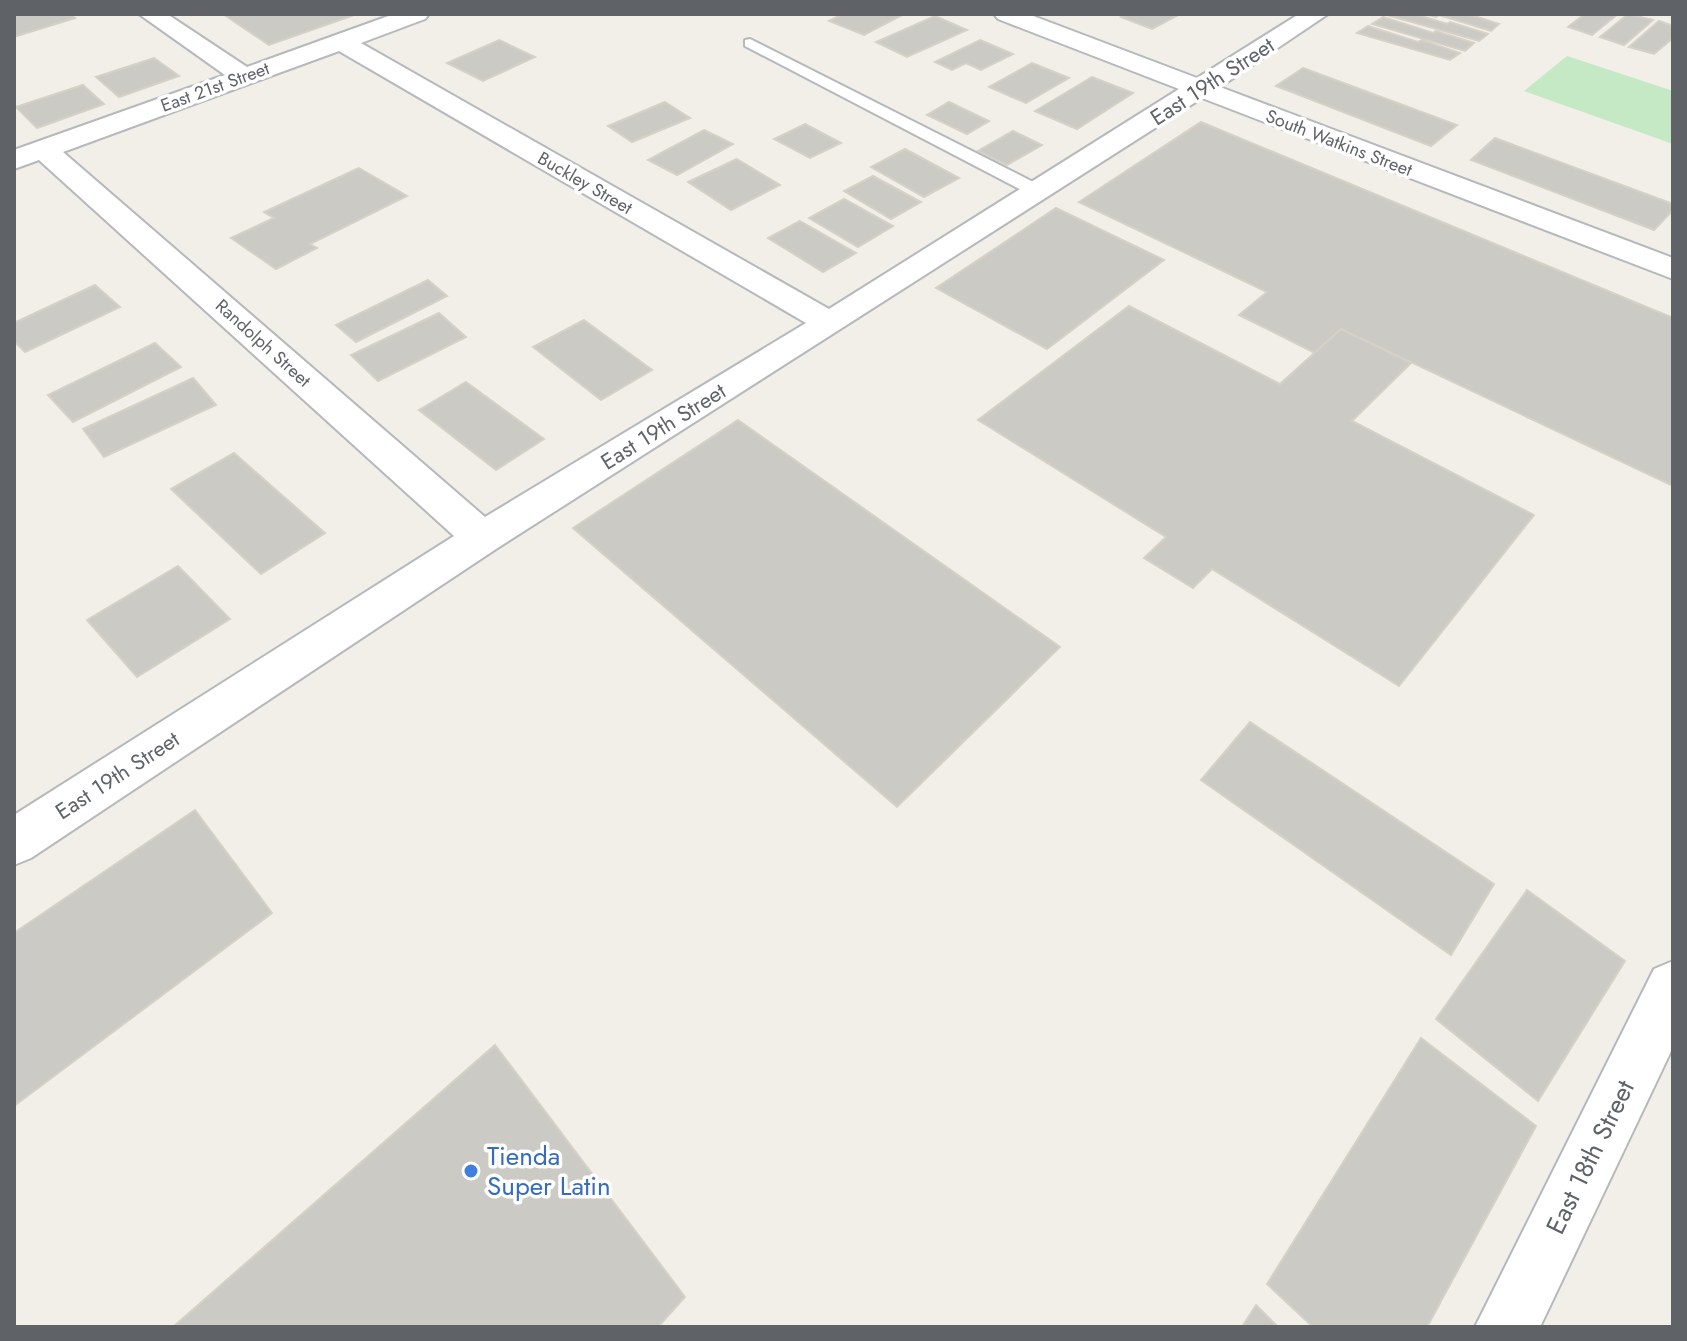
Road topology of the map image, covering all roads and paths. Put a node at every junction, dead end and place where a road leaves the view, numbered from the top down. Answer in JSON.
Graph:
{"nodes":[{"id":1,"x":151,"y":14,"type":"edge"},
{"id":2,"x":417,"y":14,"type":"edge"},
{"id":3,"x":1006,"y":14,"type":"edge"},
{"id":4,"x":1316,"y":14,"type":"edge"},
{"id":5,"x":341,"y":42,"type":"junction"},
{"id":6,"x":750,"y":43,"type":"dead end"},
{"id":7,"x":244,"y":76,"type":"junction"},
{"id":8,"x":1200,"y":90,"type":"junction"},
{"id":9,"x":28,"y":154,"type":"edge"},
{"id":10,"x":1039,"y":192,"type":"junction"},
{"id":11,"x":1673,"y":269,"type":"edge"},
{"id":12,"x":830,"y":323,"type":"junction"},
{"id":13,"x":482,"y":538,"type":"junction"},
{"id":14,"x":14,"y":842,"type":"edge"},
{"id":15,"x":1673,"y":988,"type":"edge"},
{"id":16,"x":1507,"y":1327,"type":"edge"}],
"edges":[{"from":1,"to":7,"type":"street"},
{"from":2,"to":5,"type":"street","name":"East 21st Street"},
{"from":3,"to":8,"type":"street","name":"South Watkins Street"},
{"from":4,"to":8,"type":"street","name":"East 19th Street"},
{"from":5,"to":7,"type":"street","name":"East 21st Street"},
{"from":5,"to":12,"type":"street","name":"Buckley Street"},
{"from":6,"to":10,"type":"lane"},
{"from":7,"to":9,"type":"street","name":"East 21st Street"},
{"from":8,"to":10,"type":"street","name":"East 19th Street"},
{"from":8,"to":11,"type":"street","name":"South Watkins Street"},
{"from":9,"to":13,"type":"street","name":"Randolph Street"},
{"from":10,"to":12,"type":"street","name":"East 19th Street"},
{"from":12,"to":13,"type":"street","name":"East 19th Street"},
{"from":13,"to":14,"type":"street","name":"East 19th Street"},
{"from":15,"to":16,"type":"street","name":"East 18th Street"}]}
